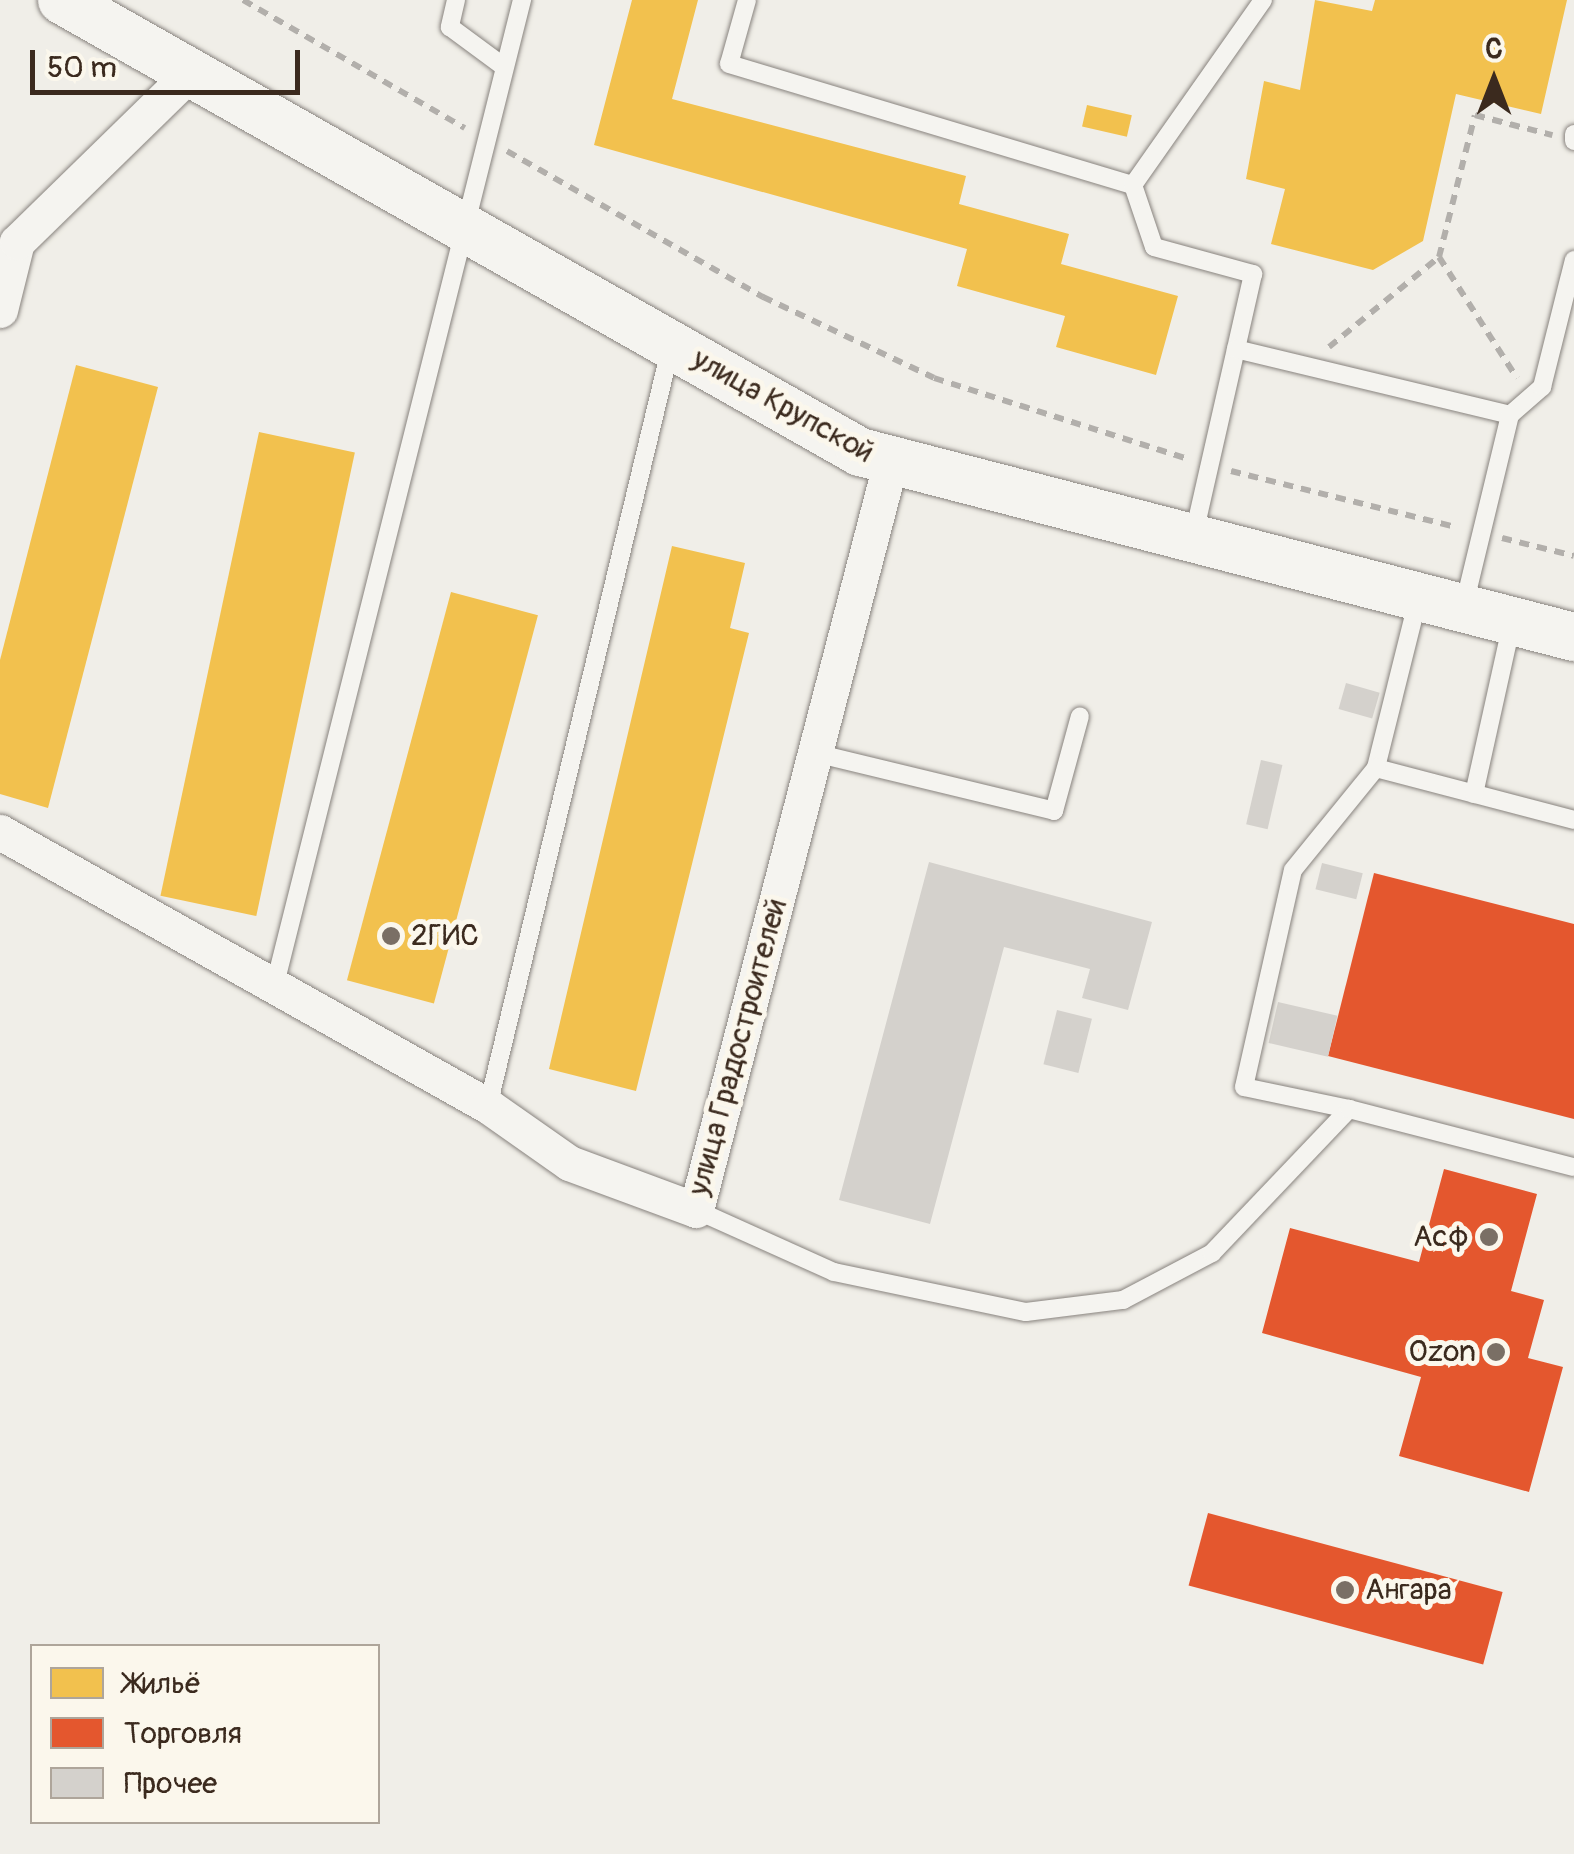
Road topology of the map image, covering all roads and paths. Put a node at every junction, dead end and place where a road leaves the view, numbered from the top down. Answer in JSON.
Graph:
{"nodes":[{"id":1,"x":62,"y":0,"type":"edge"},
{"id":2,"x":243,"y":0,"type":"edge"},
{"id":3,"x":456,"y":0,"type":"edge"},
{"id":4,"x":522,"y":0,"type":"edge"},
{"id":5,"x":747,"y":0,"type":"edge"},
{"id":6,"x":1263,"y":0,"type":"edge"},
{"id":7,"x":504,"y":67,"type":"junction"},
{"id":8,"x":190,"y":73,"type":"junction"},
{"id":9,"x":485,"y":139,"type":"junction"},
{"id":10,"x":1574,"y":139,"type":"edge"},
{"id":11,"x":1132,"y":185,"type":"junction"},
{"id":12,"x":462,"y":227,"type":"junction"},
{"id":13,"x":1440,"y":257,"type":"junction"},
{"id":14,"x":1574,"y":260,"type":"edge"},
{"id":15,"x":0,"y":310,"type":"edge"},
{"id":16,"x":671,"y":345,"type":"junction"},
{"id":17,"x":1236,"y":349,"type":"junction"},
{"id":18,"x":1306,"y":366,"type":"junction"},
{"id":19,"x":1530,"y":398,"type":"junction"},
{"id":20,"x":1510,"y":415,"type":"junction"},
{"id":21,"x":890,"y":464,"type":"junction"},
{"id":22,"x":1209,"y":466,"type":"junction"},
{"id":23,"x":1482,"y":533,"type":"junction"},
{"id":24,"x":1193,"y":539,"type":"junction"},
{"id":25,"x":1574,"y":556,"type":"edge"},
{"id":26,"x":1440,"y":604,"type":"junction"},
{"id":27,"x":1512,"y":622,"type":"junction"},
{"id":28,"x":1574,"y":637,"type":"edge"},
{"id":29,"x":1080,"y":716,"type":"dead end"},
{"id":30,"x":815,"y":752,"type":"junction"},
{"id":31,"x":1376,"y":768,"type":"junction"},
{"id":32,"x":1474,"y":794,"type":"junction"},
{"id":33,"x":1574,"y":820,"type":"edge"},
{"id":34,"x":0,"y":832,"type":"edge"},
{"id":35,"x":275,"y":984,"type":"junction"},
{"id":36,"x":488,"y":1106,"type":"junction"},
{"id":37,"x":1349,"y":1109,"type":"junction"},
{"id":38,"x":1574,"y":1167,"type":"edge"},
{"id":39,"x":696,"y":1210,"type":"junction"}],
"edges":[{"from":1,"to":8,"type":"main road","name":"улица Крупской"},
{"from":2,"to":9,"type":"path"},
{"from":3,"to":7,"type":"lane"},
{"from":4,"to":7,"type":"lane"},
{"from":5,"to":11,"type":"lane"},
{"from":6,"to":11,"type":"lane"},
{"from":7,"to":9,"type":"lane"},
{"from":8,"to":12,"type":"main road","name":"улица Крупской"},
{"from":8,"to":15,"type":"street"},
{"from":9,"to":12,"type":"lane"},
{"from":9,"to":22,"type":"path"},
{"from":10,"to":13,"type":"path"},
{"from":11,"to":17,"type":"lane"},
{"from":12,"to":16,"type":"main road","name":"улица Крупской"},
{"from":12,"to":35,"type":"lane"},
{"from":13,"to":18,"type":"path"},
{"from":13,"to":19,"type":"path"},
{"from":14,"to":19,"type":"lane"},
{"from":16,"to":21,"type":"main road","name":"улица Крупской"},
{"from":16,"to":36,"type":"lane"},
{"from":17,"to":18,"type":"lane"},
{"from":17,"to":22,"type":"lane"},
{"from":18,"to":20,"type":"lane"},
{"from":19,"to":20,"type":"lane"},
{"from":20,"to":23,"type":"lane"},
{"from":21,"to":24,"type":"main road","name":"улица Крупской"},
{"from":21,"to":30,"type":"street","name":"улица Градостроителей"},
{"from":22,"to":23,"type":"path"},
{"from":22,"to":24,"type":"lane"},
{"from":23,"to":25,"type":"path"},
{"from":23,"to":26,"type":"lane"},
{"from":24,"to":26,"type":"main road","name":"улица Крупской"},
{"from":26,"to":27,"type":"main road","name":"улица Крупской"},
{"from":26,"to":31,"type":"lane"},
{"from":27,"to":28,"type":"main road","name":"улица Крупской"},
{"from":27,"to":32,"type":"lane"},
{"from":29,"to":30,"type":"lane"},
{"from":30,"to":39,"type":"street","name":"улица Градостроителей"},
{"from":31,"to":32,"type":"lane"},
{"from":31,"to":37,"type":"lane"},
{"from":32,"to":33,"type":"lane"},
{"from":34,"to":35,"type":"street","name":"улица Градостроителей"},
{"from":35,"to":36,"type":"street","name":"улица Градостроителей"},
{"from":36,"to":39,"type":"street","name":"улица Градостроителей"},
{"from":37,"to":38,"type":"lane"},
{"from":37,"to":39,"type":"lane"}]}
